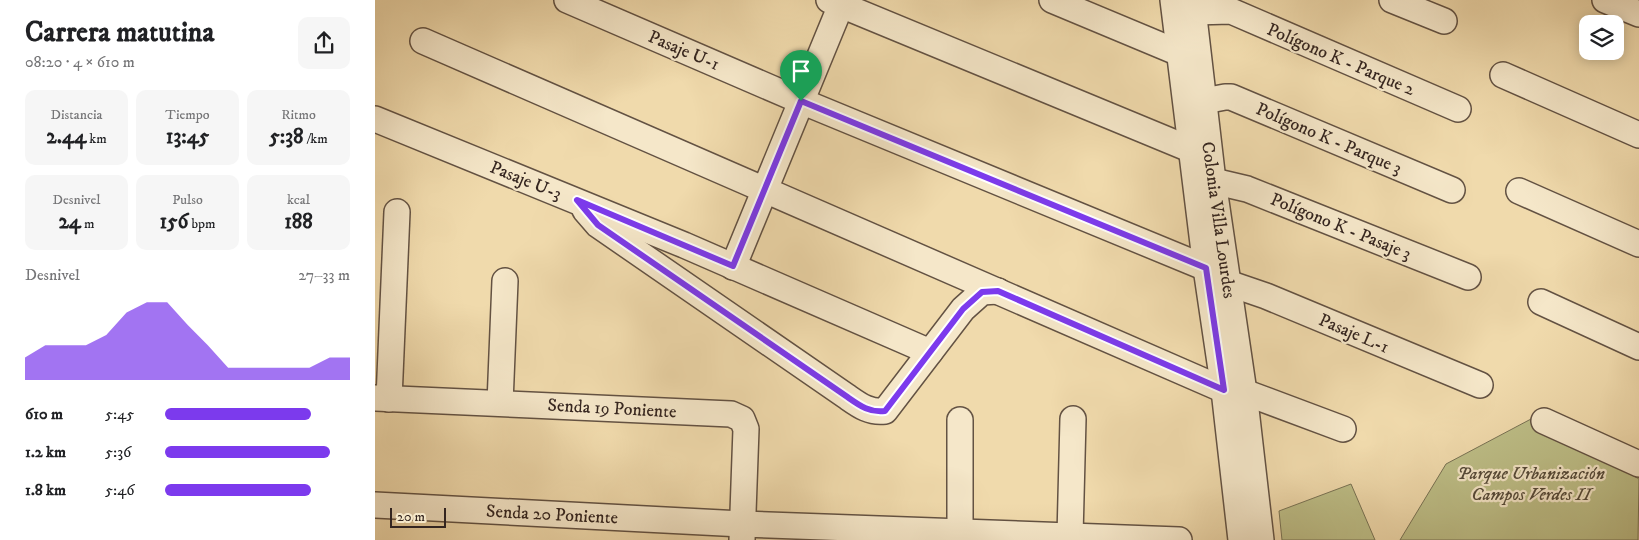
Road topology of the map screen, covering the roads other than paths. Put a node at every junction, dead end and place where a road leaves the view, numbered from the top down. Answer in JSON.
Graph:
{"nodes":[{"id":1,"x":567,"y":0,"type":"edge"},
{"id":2,"x":1052,"y":0,"type":"edge"},
{"id":3,"x":1392,"y":0,"type":"edge"},
{"id":4,"x":1605,"y":0,"type":"edge"},
{"id":5,"x":835,"y":2,"type":"edge"},
{"id":6,"x":1186,"y":4,"type":"edge"},
{"id":7,"x":1639,"y":14,"type":"edge"},
{"id":8,"x":1444,"y":21,"type":"dead end"},
{"id":9,"x":423,"y":41,"type":"dead end"},
{"id":10,"x":1179,"y":53,"type":"junction"},
{"id":11,"x":1503,"y":75,"type":"dead end"},
{"id":12,"x":801,"y":101,"type":"junction"},
{"id":13,"x":1204,"y":101,"type":"junction"},
{"id":14,"x":1458,"y":109,"type":"dead end"},
{"id":15,"x":375,"y":119,"type":"edge"},
{"id":16,"x":1639,"y":135,"type":"edge"},
{"id":17,"x":1192,"y":150,"type":"junction"},
{"id":18,"x":1213,"y":181,"type":"junction"},
{"id":19,"x":764,"y":190,"type":"junction"},
{"id":20,"x":1452,"y":190,"type":"dead end"},
{"id":21,"x":1519,"y":192,"type":"dead end"},
{"id":22,"x":577,"y":200,"type":"junction"},
{"id":23,"x":397,"y":212,"type":"dead end"},
{"id":24,"x":1639,"y":244,"type":"edge"},
{"id":25,"x":684,"y":245,"type":"junction"},
{"id":26,"x":733,"y":266,"type":"junction"},
{"id":27,"x":1206,"y":268,"type":"junction"},
{"id":28,"x":666,"y":272,"type":"junction"},
{"id":29,"x":1468,"y":277,"type":"dead end"},
{"id":30,"x":505,"y":282,"type":"dead end"},
{"id":31,"x":1228,"y":283,"type":"junction"},
{"id":32,"x":998,"y":291,"type":"junction"},
{"id":33,"x":1541,"y":302,"type":"dead end"},
{"id":34,"x":1639,"y":346,"type":"edge"},
{"id":35,"x":930,"y":352,"type":"junction"},
{"id":36,"x":1480,"y":385,"type":"dead end"},
{"id":37,"x":1234,"y":391,"type":"junction"},
{"id":38,"x":382,"y":398,"type":"edge"},
{"id":39,"x":500,"y":403,"type":"junction"},
{"id":40,"x":1073,"y":419,"type":"dead end"},
{"id":41,"x":960,"y":420,"type":"dead end"},
{"id":42,"x":1544,"y":421,"type":"dead end"},
{"id":43,"x":1343,"y":429,"type":"dead end"},
{"id":44,"x":1239,"y":436,"type":"junction"},
{"id":45,"x":1639,"y":464,"type":"edge"},
{"id":46,"x":375,"y":505,"type":"edge"},
{"id":47,"x":742,"y":532,"type":"edge"},
{"id":48,"x":960,"y":532,"type":"junction"},
{"id":49,"x":1070,"y":536,"type":"junction"},
{"id":50,"x":1179,"y":540,"type":"edge"},
{"id":51,"x":1241,"y":540,"type":"edge"},
{"id":52,"x":1261,"y":540,"type":"edge"}],
"edges":[{"from":1,"to":12,"type":"street","name":"Pasaje U-1"},
{"from":2,"to":10,"type":"street"},
{"from":3,"to":8,"type":"street"},
{"from":4,"to":7,"type":"street"},
{"from":5,"to":12,"type":"street"},
{"from":5,"to":17,"type":"street"},
{"from":6,"to":10,"type":"street","name":"Colonia Villa Lourdes"},
{"from":6,"to":13,"type":"street","name":"Colonia Villa Lourdes"},
{"from":6,"to":14,"type":"street","name":"Polígono K - Parque 2"},
{"from":9,"to":19,"type":"street"},
{"from":10,"to":17,"type":"street","name":"Colonia Villa Lourdes"},
{"from":11,"to":16,"type":"street"},
{"from":12,"to":19,"type":"street"},
{"from":12,"to":27,"type":"street","name":"Pasaje U-1"},
{"from":13,"to":18,"type":"street","name":"Colonia Villa Lourdes"},
{"from":13,"to":20,"type":"street","name":"Polígono K - Parque 3"},
{"from":15,"to":22,"type":"street","name":"Pasaje U-3"},
{"from":17,"to":27,"type":"street","name":"Colonia Villa Lourdes"},
{"from":18,"to":29,"type":"street","name":"Polígono K - Pasaje 3"},
{"from":18,"to":31,"type":"street","name":"Colonia Villa Lourdes"},
{"from":19,"to":26,"type":"street"},
{"from":19,"to":32,"type":"street"},
{"from":21,"to":24,"type":"street"},
{"from":22,"to":25,"type":"street","name":"Pasaje U-3"},
{"from":22,"to":28,"type":"street"},
{"from":23,"to":38,"type":"street"},
{"from":25,"to":26,"type":"street","name":"Pasaje U-3"},
{"from":25,"to":28,"type":"street"},
{"from":26,"to":35,"type":"street","name":"Pasaje U-3"},
{"from":27,"to":37,"type":"street","name":"Colonia Villa Lourdes"},
{"from":28,"to":35,"type":"street"},
{"from":30,"to":39,"type":"street"},
{"from":31,"to":36,"type":"street","name":"Pasaje L-1"},
{"from":31,"to":37,"type":"street","name":"Colonia Villa Lourdes"},
{"from":32,"to":35,"type":"street"},
{"from":32,"to":37,"type":"street"},
{"from":33,"to":34,"type":"street"},
{"from":37,"to":43,"type":"street"},
{"from":37,"to":44,"type":"street","name":"Colonia Villa Lourdes"},
{"from":38,"to":39,"type":"street","name":"Senda 19 Poniente"},
{"from":39,"to":47,"type":"street","name":"Senda 19 Poniente"},
{"from":40,"to":49,"type":"street"},
{"from":41,"to":48,"type":"street"},
{"from":42,"to":45,"type":"street"},
{"from":44,"to":51,"type":"street"},
{"from":44,"to":52,"type":"street"},
{"from":46,"to":47,"type":"street","name":"Senda 20 Poniente"},
{"from":47,"to":48,"type":"street","name":"Senda 20 Poniente"},
{"from":48,"to":49,"type":"street","name":"Senda 20 Poniente"},
{"from":49,"to":50,"type":"street","name":"Senda 20 Poniente"}]}
